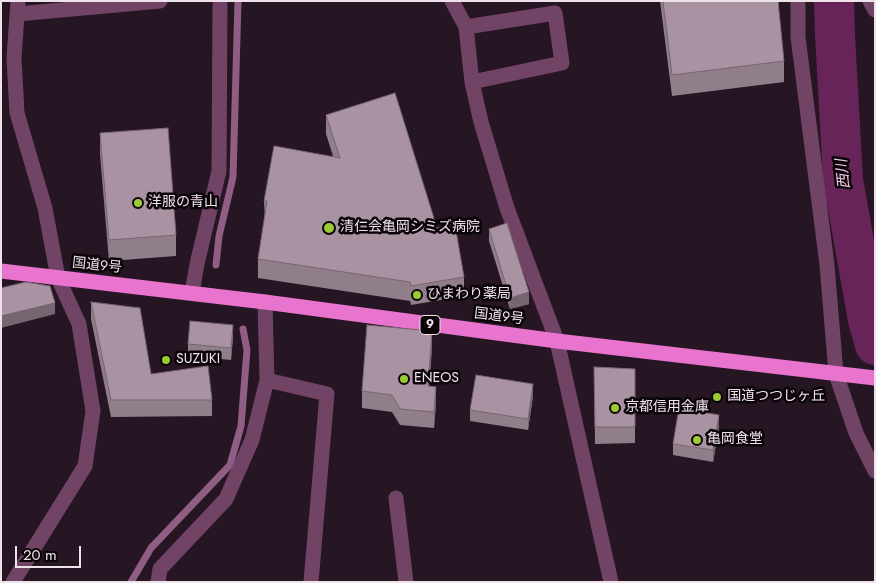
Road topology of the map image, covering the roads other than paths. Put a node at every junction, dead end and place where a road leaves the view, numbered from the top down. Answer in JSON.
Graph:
{"nodes":[{"id":1,"x":160,"y":1,"type":"edge"},
{"id":2,"x":220,"y":1,"type":"edge"},
{"id":3,"x":452,"y":1,"type":"edge"},
{"id":4,"x":798,"y":1,"type":"edge"},
{"id":5,"x":870,"y":1,"type":"edge"},
{"id":6,"x":118,"y":4,"type":"edge"},
{"id":7,"x":18,"y":8,"type":"edge"},
{"id":8,"x":875,"y":10,"type":"edge"},
{"id":9,"x":466,"y":28,"type":"junction"},
{"id":10,"x":472,"y":82,"type":"junction"},
{"id":11,"x":1,"y":271,"type":"edge"},
{"id":12,"x":58,"y":278,"type":"junction"},
{"id":13,"x":192,"y":293,"type":"junction"},
{"id":14,"x":265,"y":302,"type":"junction"},
{"id":15,"x":556,"y":341,"type":"junction"},
{"id":16,"x":836,"y":374,"type":"junction"},
{"id":17,"x":875,"y":378,"type":"edge"},
{"id":18,"x":267,"y":380,"type":"junction"},
{"id":19,"x":875,"y":471,"type":"edge"},
{"id":20,"x":396,"y":498,"type":"dead end"},
{"id":21,"x":162,"y":581,"type":"edge"},
{"id":22,"x":13,"y":582,"type":"edge"},
{"id":23,"x":311,"y":582,"type":"edge"},
{"id":24,"x":406,"y":582,"type":"edge"},
{"id":25,"x":611,"y":582,"type":"edge"}],
"edges":[{"from":1,"to":6,"type":"street"},
{"from":2,"to":13,"type":"street"},
{"from":3,"to":9,"type":"street"},
{"from":4,"to":16,"type":"street"},
{"from":5,"to":8,"type":"street"},
{"from":6,"to":7,"type":"street"},
{"from":7,"to":12,"type":"street"},
{"from":9,"to":10,"type":"street"},
{"from":9,"to":10,"type":"street"},
{"from":10,"to":15,"type":"street"},
{"from":11,"to":12,"type":"highway","name":"国道9号","number":"9"},
{"from":12,"to":13,"type":"highway","name":"国道9号","number":"9"},
{"from":12,"to":22,"type":"street"},
{"from":13,"to":14,"type":"highway","name":"国道9号","number":"9"},
{"from":14,"to":15,"type":"highway","name":"国道9号","number":"9"},
{"from":14,"to":18,"type":"street"},
{"from":15,"to":16,"type":"highway","name":"国道9号","number":"9"},
{"from":15,"to":25,"type":"street"},
{"from":16,"to":17,"type":"highway","name":"国道9号","number":"9"},
{"from":16,"to":19,"type":"street"},
{"from":18,"to":21,"type":"street"},
{"from":18,"to":23,"type":"street"},
{"from":20,"to":24,"type":"street"}]}
